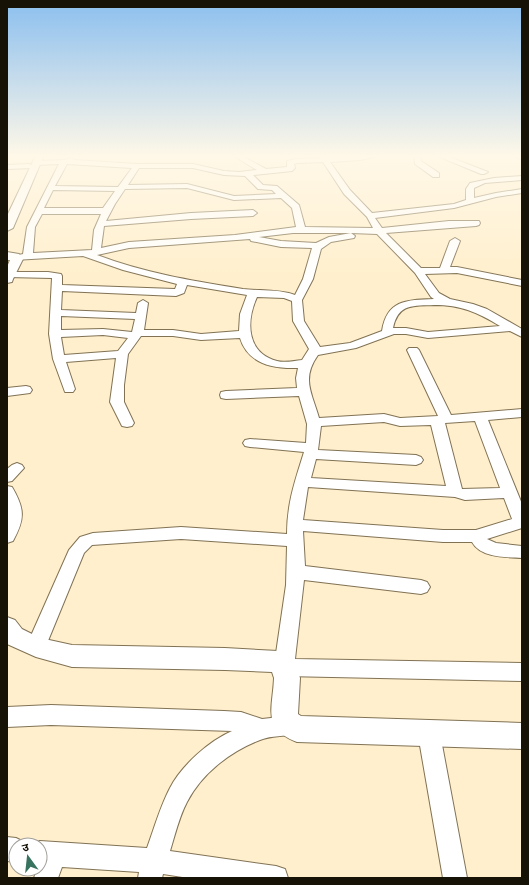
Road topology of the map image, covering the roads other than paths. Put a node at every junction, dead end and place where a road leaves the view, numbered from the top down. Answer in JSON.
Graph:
{"nodes":[{"id":1,"x":14,"y":196,"type":"edge"},
{"id":2,"x":20,"y":196,"type":"edge"},
{"id":3,"x":46,"y":196,"type":"edge"},
{"id":4,"x":117,"y":196,"type":"edge"},
{"id":5,"x":232,"y":196,"type":"edge"},
{"id":6,"x":277,"y":196,"type":"edge"},
{"id":7,"x":283,"y":196,"type":"edge"},
{"id":8,"x":351,"y":196,"type":"edge"},
{"id":9,"x":470,"y":196,"type":"edge"},
{"id":10,"x":492,"y":196,"type":"edge"},
{"id":11,"x":470,"y":203,"type":"junction"},
{"id":12,"x":38,"y":211,"type":"junction"},
{"id":13,"x":107,"y":211,"type":"junction"},
{"id":14,"x":253,"y":213,"type":"dead end"},
{"id":15,"x":7,"y":214,"type":"edge"},
{"id":16,"x":370,"y":216,"type":"junction"},
{"id":17,"x":476,"y":223,"type":"dead end"},
{"id":18,"x":100,"y":224,"type":"junction"},
{"id":19,"x":7,"y":226,"type":"edge"},
{"id":20,"x":301,"y":229,"type":"junction"},
{"id":21,"x":366,"y":230,"type":"junction"},
{"id":22,"x":379,"y":231,"type":"junction"},
{"id":23,"x":242,"y":237,"type":"junction"},
{"id":24,"x":455,"y":241,"type":"dead end"},
{"id":25,"x":319,"y":246,"type":"junction"},
{"id":26,"x":90,"y":253,"type":"junction"},
{"id":27,"x":17,"y":257,"type":"edge"},
{"id":28,"x":444,"y":269,"type":"junction"},
{"id":29,"x":418,"y":271,"type":"junction"},
{"id":30,"x":8,"y":277,"type":"edge"},
{"id":31,"x":183,"y":281,"type":"junction"},
{"id":32,"x":522,"y":283,"type":"edge"},
{"id":33,"x":57,"y":288,"type":"junction"},
{"id":34,"x":253,"y":293,"type":"junction"},
{"id":35,"x":297,"y":300,"type":"junction"},
{"id":36,"x":447,"y":302,"type":"junction"},
{"id":37,"x":142,"y":303,"type":"dead end"},
{"id":38,"x":55,"y":313,"type":"junction"},
{"id":39,"x":140,"y":316,"type":"junction"},
{"id":40,"x":511,"y":328,"type":"junction"},
{"id":41,"x":387,"y":333,"type":"junction"},
{"id":42,"x":55,"y":334,"type":"junction"},
{"id":43,"x":136,"y":334,"type":"junction"},
{"id":44,"x":244,"y":334,"type":"junction"},
{"id":45,"x":522,"y":334,"type":"edge"},
{"id":46,"x":413,"y":350,"type":"dead end"},
{"id":47,"x":314,"y":352,"type":"junction"},
{"id":48,"x":122,"y":354,"type":"junction"},
{"id":49,"x":59,"y":359,"type":"junction"},
{"id":50,"x":305,"y":364,"type":"junction"},
{"id":51,"x":69,"y":389,"type":"dead end"},
{"id":52,"x":26,"y":390,"type":"dead end"},
{"id":53,"x":7,"y":392,"type":"edge"},
{"id":54,"x":304,"y":392,"type":"junction"},
{"id":55,"x":226,"y":395,"type":"dead end"},
{"id":56,"x":522,"y":413,"type":"edge"},
{"id":57,"x":480,"y":416,"type":"junction"},
{"id":58,"x":442,"y":420,"type":"junction"},
{"id":59,"x":313,"y":422,"type":"junction"},
{"id":60,"x":127,"y":423,"type":"dead end"},
{"id":61,"x":250,"y":443,"type":"dead end"},
{"id":62,"x":311,"y":451,"type":"junction"},
{"id":63,"x":416,"y":460,"type":"dead end"},
{"id":64,"x":301,"y":482,"type":"junction"},
{"id":65,"x":7,"y":491,"type":"edge"},
{"id":66,"x":455,"y":492,"type":"junction"},
{"id":67,"x":515,"y":501,"type":"edge"},
{"id":68,"x":294,"y":533,"type":"junction"},
{"id":69,"x":478,"y":536,"type":"junction"},
{"id":70,"x":7,"y":537,"type":"edge"},
{"id":71,"x":522,"y":552,"type":"edge"},
{"id":72,"x":296,"y":572,"type":"junction"},
{"id":73,"x":421,"y":587,"type":"dead end"},
{"id":74,"x":7,"y":627,"type":"edge"},
{"id":75,"x":36,"y":647,"type":"junction"},
{"id":76,"x":284,"y":667,"type":"junction"},
{"id":77,"x":522,"y":672,"type":"edge"},
{"id":78,"x":7,"y":717,"type":"edge"},
{"id":79,"x":289,"y":726,"type":"junction"},
{"id":80,"x":262,"y":729,"type":"junction"},
{"id":81,"x":429,"y":734,"type":"junction"},
{"id":82,"x":522,"y":736,"type":"edge"},
{"id":83,"x":48,"y":853,"type":"edge"},
{"id":84,"x":152,"y":869,"type":"edge"},
{"id":85,"x":276,"y":878,"type":"edge"},
{"id":86,"x":455,"y":878,"type":"edge"}],
"edges":[{"from":1,"to":15,"type":"main road"},
{"from":2,"to":19,"type":"main road"},
{"from":3,"to":12,"type":"street"},
{"from":4,"to":13,"type":"street"},
{"from":5,"to":6,"type":"street"},
{"from":7,"to":20,"type":"street"},
{"from":8,"to":16,"type":"street"},
{"from":9,"to":11,"type":"street"},
{"from":10,"to":11,"type":"street"},
{"from":11,"to":16,"type":"street"},
{"from":12,"to":13,"type":"street"},
{"from":12,"to":27,"type":"street"},
{"from":13,"to":18,"type":"street"},
{"from":14,"to":18,"type":"street"},
{"from":16,"to":22,"type":"street"},
{"from":17,"to":22,"type":"street"},
{"from":18,"to":26,"type":"street"},
{"from":20,"to":21,"type":"street"},
{"from":20,"to":23,"type":"street"},
{"from":21,"to":22,"type":"street"},
{"from":21,"to":25,"type":"street"},
{"from":22,"to":29,"type":"street"},
{"from":23,"to":25,"type":"street"},
{"from":23,"to":26,"type":"street"},
{"from":24,"to":28,"type":"street"},
{"from":25,"to":35,"type":"street"},
{"from":26,"to":27,"type":"street"},
{"from":26,"to":31,"type":"street"},
{"from":27,"to":30,"type":"main road"},
{"from":28,"to":29,"type":"street"},
{"from":28,"to":32,"type":"street"},
{"from":29,"to":36,"type":"street"},
{"from":30,"to":33,"type":"street"},
{"from":31,"to":33,"type":"street"},
{"from":31,"to":34,"type":"street"},
{"from":33,"to":38,"type":"street"},
{"from":34,"to":35,"type":"street"},
{"from":34,"to":44,"type":"street"},
{"from":35,"to":47,"type":"street"},
{"from":36,"to":40,"type":"street"},
{"from":36,"to":41,"type":"street"},
{"from":37,"to":39,"type":"street"},
{"from":38,"to":39,"type":"street"},
{"from":38,"to":42,"type":"street"},
{"from":39,"to":43,"type":"street"},
{"from":40,"to":41,"type":"street"},
{"from":40,"to":45,"type":"street"},
{"from":41,"to":47,"type":"street"},
{"from":42,"to":43,"type":"street"},
{"from":42,"to":49,"type":"street"},
{"from":43,"to":44,"type":"street"},
{"from":43,"to":48,"type":"street"},
{"from":44,"to":50,"type":"street"},
{"from":46,"to":58,"type":"street"},
{"from":47,"to":50,"type":"street"},
{"from":48,"to":49,"type":"street"},
{"from":48,"to":60,"type":"street"},
{"from":49,"to":51,"type":"street"},
{"from":50,"to":54,"type":"street"},
{"from":52,"to":53,"type":"street"},
{"from":54,"to":55,"type":"street"},
{"from":54,"to":59,"type":"street"},
{"from":56,"to":57,"type":"street"},
{"from":57,"to":58,"type":"street"},
{"from":57,"to":67,"type":"street"},
{"from":58,"to":59,"type":"street"},
{"from":58,"to":66,"type":"street"},
{"from":59,"to":62,"type":"street"},
{"from":61,"to":62,"type":"street"},
{"from":62,"to":63,"type":"street"},
{"from":62,"to":64,"type":"street"},
{"from":64,"to":66,"type":"street"},
{"from":64,"to":68,"type":"street"},
{"from":65,"to":70,"type":"street"},
{"from":66,"to":67,"type":"street"},
{"from":67,"to":69,"type":"street"},
{"from":68,"to":69,"type":"street"},
{"from":68,"to":72,"type":"street"},
{"from":68,"to":75,"type":"street"},
{"from":69,"to":71,"type":"street"},
{"from":72,"to":73,"type":"street"},
{"from":72,"to":76,"type":"street"},
{"from":74,"to":75,"type":"main road"},
{"from":75,"to":76,"type":"main road"},
{"from":76,"to":77,"type":"street"},
{"from":76,"to":79,"type":"main road"},
{"from":78,"to":80,"type":"street"},
{"from":79,"to":80,"type":"street"},
{"from":79,"to":81,"type":"main road"},
{"from":80,"to":84,"type":"street"},
{"from":81,"to":82,"type":"main road"},
{"from":81,"to":86,"type":"street"},
{"from":83,"to":84,"type":"street"},
{"from":84,"to":85,"type":"street"}]}
